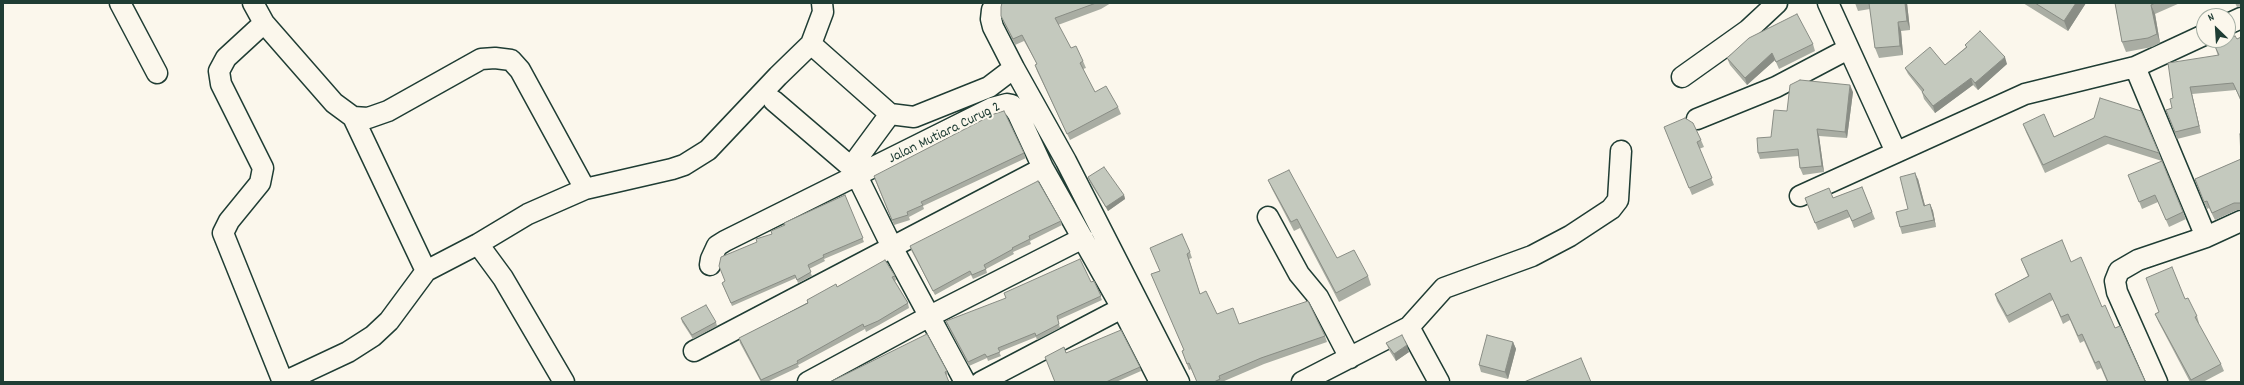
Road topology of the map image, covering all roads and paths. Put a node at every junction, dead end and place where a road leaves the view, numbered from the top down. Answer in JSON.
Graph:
{"nodes":[{"id":1,"x":120,"y":3,"type":"edge"},
{"id":2,"x":253,"y":3,"type":"edge"},
{"id":3,"x":822,"y":3,"type":"edge"},
{"id":4,"x":996,"y":3,"type":"edge"},
{"id":5,"x":1777,"y":3,"type":"edge"},
{"id":6,"x":1828,"y":3,"type":"edge"},
{"id":7,"x":264,"y":23,"type":"junction"},
{"id":8,"x":2196,"y":39,"type":"edge"},
{"id":9,"x":811,"y":44,"type":"junction"},
{"id":10,"x":1848,"y":49,"type":"junction"},
{"id":11,"x":2135,"y":67,"type":"junction"},
{"id":12,"x":1014,"y":68,"type":"junction"},
{"id":13,"x":157,"y":73,"type":"dead end"},
{"id":14,"x":1682,"y":77,"type":"dead end"},
{"id":15,"x":774,"y":100,"type":"dead end"},
{"id":16,"x":890,"y":114,"type":"junction"},
{"id":17,"x":353,"y":117,"type":"junction"},
{"id":18,"x":1697,"y":119,"type":"dead end"},
{"id":19,"x":1620,"y":151,"type":"dead end"},
{"id":20,"x":1896,"y":152,"type":"junction"},
{"id":21,"x":1043,"y":168,"type":"junction"},
{"id":22,"x":854,"y":172,"type":"junction"},
{"id":23,"x":585,"y":189,"type":"junction"},
{"id":24,"x":1800,"y":196,"type":"dead end"},
{"id":25,"x":1268,"y":217,"type":"dead end"},
{"id":26,"x":2241,"y":221,"type":"edge"},
{"id":27,"x":2206,"y":237,"type":"junction"},
{"id":28,"x":1083,"y":238,"type":"junction"},
{"id":29,"x":478,"y":244,"type":"junction"},
{"id":30,"x":892,"y":247,"type":"junction"},
{"id":31,"x":710,"y":265,"type":"dead end"},
{"id":32,"x":426,"y":271,"type":"junction"},
{"id":33,"x":1122,"y":308,"type":"junction"},
{"id":34,"x":930,"y":316,"type":"junction"},
{"id":35,"x":1409,"y":327,"type":"junction"},
{"id":36,"x":694,"y":351,"type":"dead end"},
{"id":37,"x":1350,"y":358,"type":"junction"},
{"id":38,"x":1158,"y":381,"type":"edge"},
{"id":39,"x":284,"y":382,"type":"edge"},
{"id":40,"x":564,"y":382,"type":"edge"},
{"id":41,"x":808,"y":382,"type":"edge"},
{"id":42,"x":965,"y":382,"type":"edge"},
{"id":43,"x":981,"y":382,"type":"edge"},
{"id":44,"x":1180,"y":382,"type":"edge"},
{"id":45,"x":1302,"y":382,"type":"edge"},
{"id":46,"x":1439,"y":382,"type":"edge"},
{"id":47,"x":2158,"y":382,"type":"edge"}],
"edges":[{"from":1,"to":13,"type":"street"},
{"from":2,"to":7,"type":"street"},
{"from":3,"to":9,"type":"street"},
{"from":4,"to":12,"type":"street"},
{"from":5,"to":14,"type":"street"},
{"from":6,"to":10,"type":"street"},
{"from":7,"to":17,"type":"street"},
{"from":7,"to":39,"type":"street"},
{"from":8,"to":11,"type":"street"},
{"from":9,"to":16,"type":"street"},
{"from":9,"to":23,"type":"street"},
{"from":10,"to":18,"type":"street"},
{"from":10,"to":20,"type":"street"},
{"from":11,"to":20,"type":"street"},
{"from":11,"to":27,"type":"street"},
{"from":12,"to":16,"type":"street"},
{"from":12,"to":44,"type":"street"},
{"from":15,"to":22,"type":"street"},
{"from":16,"to":22,"type":"street"},
{"from":17,"to":23,"type":"street"},
{"from":17,"to":32,"type":"street"},
{"from":19,"to":35,"type":"street"},
{"from":20,"to":24,"type":"street"},
{"from":21,"to":22,"type":"street","name":"Jalan Mutiara Curug 2"},
{"from":21,"to":28,"type":"street","name":"Jalan Mutiara Curug 2"},
{"from":21,"to":30,"type":"street"},
{"from":22,"to":30,"type":"street"},
{"from":22,"to":31,"type":"street","name":"Jalan Mutiara Curug 2"},
{"from":23,"to":29,"type":"street"},
{"from":25,"to":37,"type":"street"},
{"from":26,"to":27,"type":"street"},
{"from":27,"to":47,"type":"street"},
{"from":28,"to":33,"type":"street","name":"Jalan Mutiara Curug 2"},
{"from":28,"to":34,"type":"street"},
{"from":29,"to":32,"type":"street"},
{"from":29,"to":40,"type":"street"},
{"from":30,"to":34,"type":"street"},
{"from":30,"to":36,"type":"street"},
{"from":32,"to":39,"type":"street"},
{"from":33,"to":38,"type":"street","name":"Jalan Mutiara Curug 2"},
{"from":33,"to":43,"type":"street"},
{"from":34,"to":41,"type":"street"},
{"from":34,"to":42,"type":"street"},
{"from":35,"to":37,"type":"street"},
{"from":35,"to":46,"type":"street"},
{"from":37,"to":45,"type":"street"}]}
